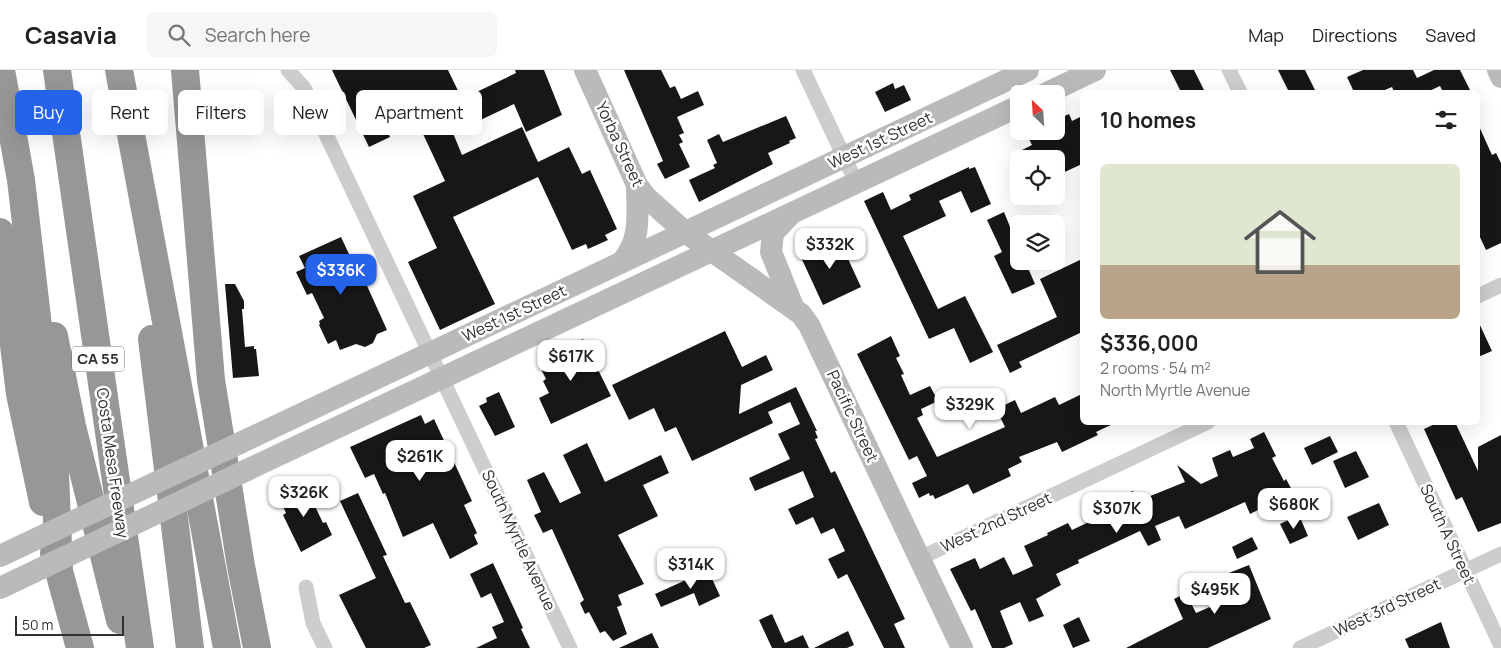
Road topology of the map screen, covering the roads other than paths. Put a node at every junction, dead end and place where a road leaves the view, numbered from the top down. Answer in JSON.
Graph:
{"nodes":[{"id":1,"x":1,"y":70,"type":"edge"},
{"id":2,"x":57,"y":70,"type":"edge"},
{"id":3,"x":119,"y":70,"type":"edge"},
{"id":4,"x":185,"y":70,"type":"edge"},
{"id":5,"x":288,"y":70,"type":"edge"},
{"id":6,"x":585,"y":70,"type":"edge"},
{"id":7,"x":803,"y":70,"type":"edge"},
{"id":8,"x":1028,"y":70,"type":"edge"},
{"id":9,"x":1095,"y":70,"type":"edge"},
{"id":10,"x":1230,"y":70,"type":"edge"},
{"id":11,"x":1498,"y":70,"type":"edge"},
{"id":12,"x":1501,"y":76,"type":"edge"},
{"id":13,"x":1063,"y":85,"type":"edge"},
{"id":14,"x":1239,"y":90,"type":"edge"},
{"id":15,"x":1010,"y":110,"type":"edge"},
{"id":16,"x":844,"y":157,"type":"junction"},
{"id":17,"x":22,"y":180,"type":"junction"},
{"id":18,"x":856,"y":182,"type":"junction"},
{"id":19,"x":637,"y":185,"type":"junction"},
{"id":20,"x":793,"y":212,"type":"junction"},
{"id":21,"x":0,"y":232,"type":"edge"},
{"id":22,"x":685,"y":232,"type":"junction"},
{"id":23,"x":712,"y":250,"type":"junction"},
{"id":24,"x":622,"y":262,"type":"junction"},
{"id":25,"x":1501,"y":285,"type":"edge"},
{"id":26,"x":1480,"y":295,"type":"edge"},
{"id":27,"x":794,"y":310,"type":"junction"},
{"id":28,"x":430,"y":352,"type":"junction"},
{"id":29,"x":442,"y":378,"type":"junction"},
{"id":30,"x":1202,"y":425,"type":"edge"},
{"id":31,"x":1397,"y":425,"type":"edge"},
{"id":32,"x":1501,"y":554,"type":"edge"},
{"id":33,"x":0,"y":556,"type":"edge"},
{"id":34,"x":920,"y":558,"type":"junction"},
{"id":35,"x":241,"y":566,"type":"junction"},
{"id":36,"x":50,"y":570,"type":"junction"},
{"id":37,"x":1466,"y":571,"type":"junction"},
{"id":38,"x":306,"y":587,"type":"dead end"},
{"id":39,"x":0,"y":588,"type":"edge"},
{"id":40,"x":1501,"y":646,"type":"edge"},
{"id":41,"x":80,"y":648,"type":"edge"},
{"id":42,"x":127,"y":648,"type":"edge"},
{"id":43,"x":140,"y":648,"type":"edge"},
{"id":44,"x":190,"y":648,"type":"edge"},
{"id":45,"x":227,"y":648,"type":"edge"},
{"id":46,"x":257,"y":648,"type":"edge"},
{"id":47,"x":270,"y":648,"type":"edge"},
{"id":48,"x":325,"y":648,"type":"edge"},
{"id":49,"x":570,"y":648,"type":"edge"},
{"id":50,"x":962,"y":648,"type":"edge"},
{"id":51,"x":1300,"y":648,"type":"edge"}],
"edges":[{"from":1,"to":17,"type":"highway"},
{"from":2,"to":43,"type":"highway","name":"Costa Mesa Freeway","number":"CA 55"},
{"from":3,"to":44,"type":"highway"},
{"from":3,"to":45,"type":"highway"},
{"from":4,"to":35,"type":"highway"},
{"from":5,"to":28,"type":"street","name":"South Myrtle Avenue"},
{"from":6,"to":19,"type":"main road","name":"Yorba Street"},
{"from":7,"to":16,"type":"street"},
{"from":8,"to":16,"type":"main road","name":"West 1st Street"},
{"from":9,"to":13,"type":"main road"},
{"from":10,"to":14,"type":"street"},
{"from":11,"to":12,"type":"main road"},
{"from":15,"to":18,"type":"main road","name":"West 1st Street"},
{"from":16,"to":18,"type":"street"},
{"from":16,"to":22,"type":"main road","name":"West 1st Street"},
{"from":17,"to":36,"type":"highway"},
{"from":17,"to":42,"type":"highway"},
{"from":18,"to":20,"type":"main road","name":"West 1st Street"},
{"from":19,"to":22,"type":"main road","name":"Yorba Street"},
{"from":19,"to":24,"type":"main road"},
{"from":20,"to":23,"type":"main road","name":"West 1st Street"},
{"from":20,"to":27,"type":"main road"},
{"from":21,"to":36,"type":"highway"},
{"from":22,"to":23,"type":"main road","name":"Pacific Street"},
{"from":22,"to":24,"type":"main road","name":"West 1st Street"},
{"from":23,"to":27,"type":"main road","name":"Pacific Street"},
{"from":23,"to":29,"type":"main road","name":"West 1st Street"},
{"from":24,"to":28,"type":"main road","name":"West 1st Street"},
{"from":25,"to":26,"type":"street"},
{"from":27,"to":34,"type":"main road","name":"Pacific Street"},
{"from":28,"to":29,"type":"street","name":"South Myrtle Avenue"},
{"from":28,"to":33,"type":"main road","name":"West 1st Street","bridge":true},
{"from":29,"to":36,"type":"main road","name":"West 1st Street","bridge":true},
{"from":29,"to":49,"type":"street","name":"South Myrtle Avenue"},
{"from":30,"to":34,"type":"street","name":"West 2nd Street"},
{"from":31,"to":37,"type":"street","name":"South A Street"},
{"from":32,"to":37,"type":"street","name":"West 3rd Street"},
{"from":34,"to":50,"type":"main road","name":"Pacific Street"},
{"from":35,"to":46,"type":"highway"},
{"from":35,"to":47,"type":"highway"},
{"from":36,"to":39,"type":"main road","name":"West 1st Street"},
{"from":36,"to":41,"type":"highway"},
{"from":37,"to":40,"type":"street","name":"South A Street"},
{"from":37,"to":51,"type":"street","name":"West 3rd Street"},
{"from":38,"to":48,"type":"street"}]}
